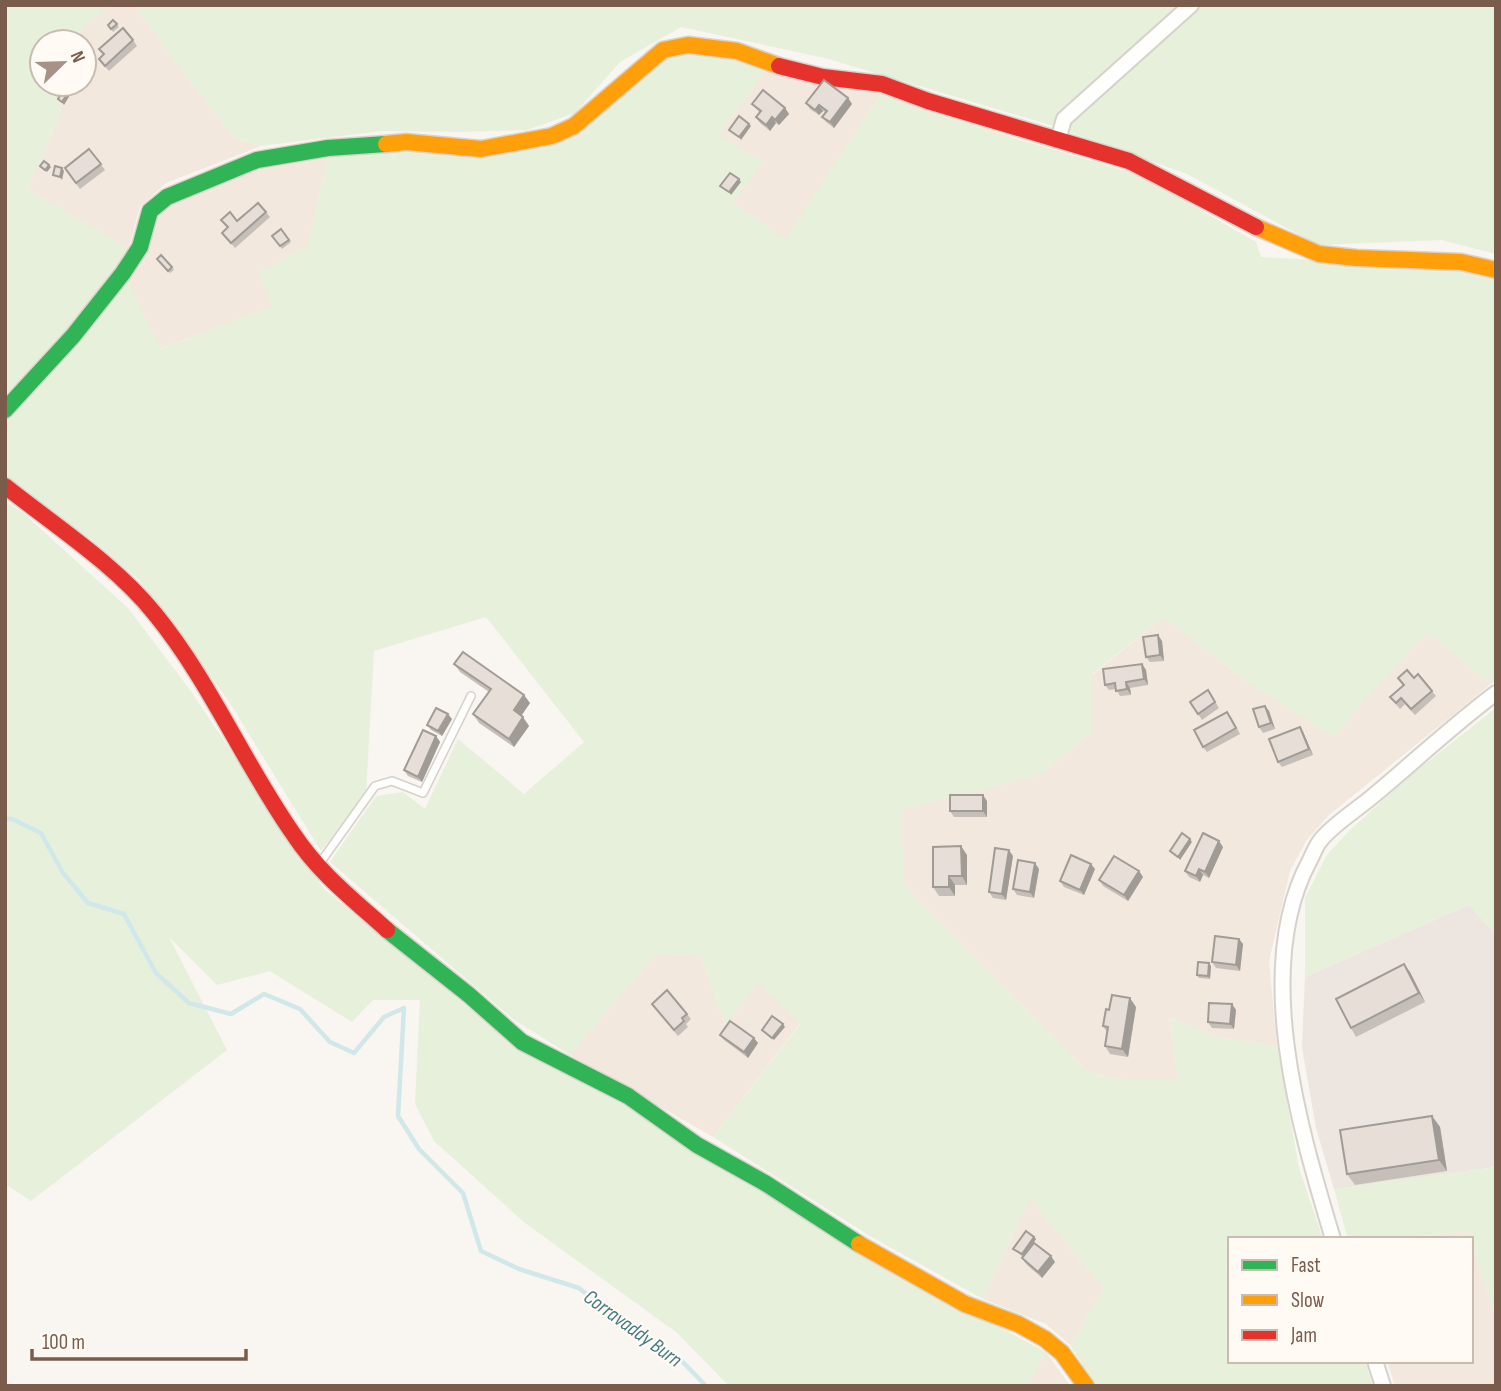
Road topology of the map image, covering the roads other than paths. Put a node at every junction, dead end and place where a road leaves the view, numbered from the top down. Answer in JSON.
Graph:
{"nodes":[{"id":1,"x":1191,"y":5,"type":"edge"},
{"id":2,"x":1058,"y":140,"type":"junction"},
{"id":3,"x":1496,"y":270,"type":"edge"},
{"id":4,"x":5,"y":410,"type":"edge"},
{"id":5,"x":5,"y":486,"type":"edge"},
{"id":6,"x":1496,"y":693,"type":"edge"},
{"id":7,"x":471,"y":696,"type":"dead end"},
{"id":8,"x":318,"y":865,"type":"junction"},
{"id":9,"x":1333,"y":1237,"type":"edge"},
{"id":10,"x":1376,"y":1363,"type":"edge"},
{"id":11,"x":1086,"y":1386,"type":"edge"},
{"id":12,"x":1383,"y":1386,"type":"edge"}],
"edges":[{"from":1,"to":2,"type":"street"},
{"from":2,"to":3,"type":"street"},
{"from":2,"to":4,"type":"street"},
{"from":5,"to":8,"type":"street"},
{"from":6,"to":9,"type":"street"},
{"from":7,"to":8,"type":"lane"},
{"from":8,"to":11,"type":"street"},
{"from":10,"to":12,"type":"street"}]}
